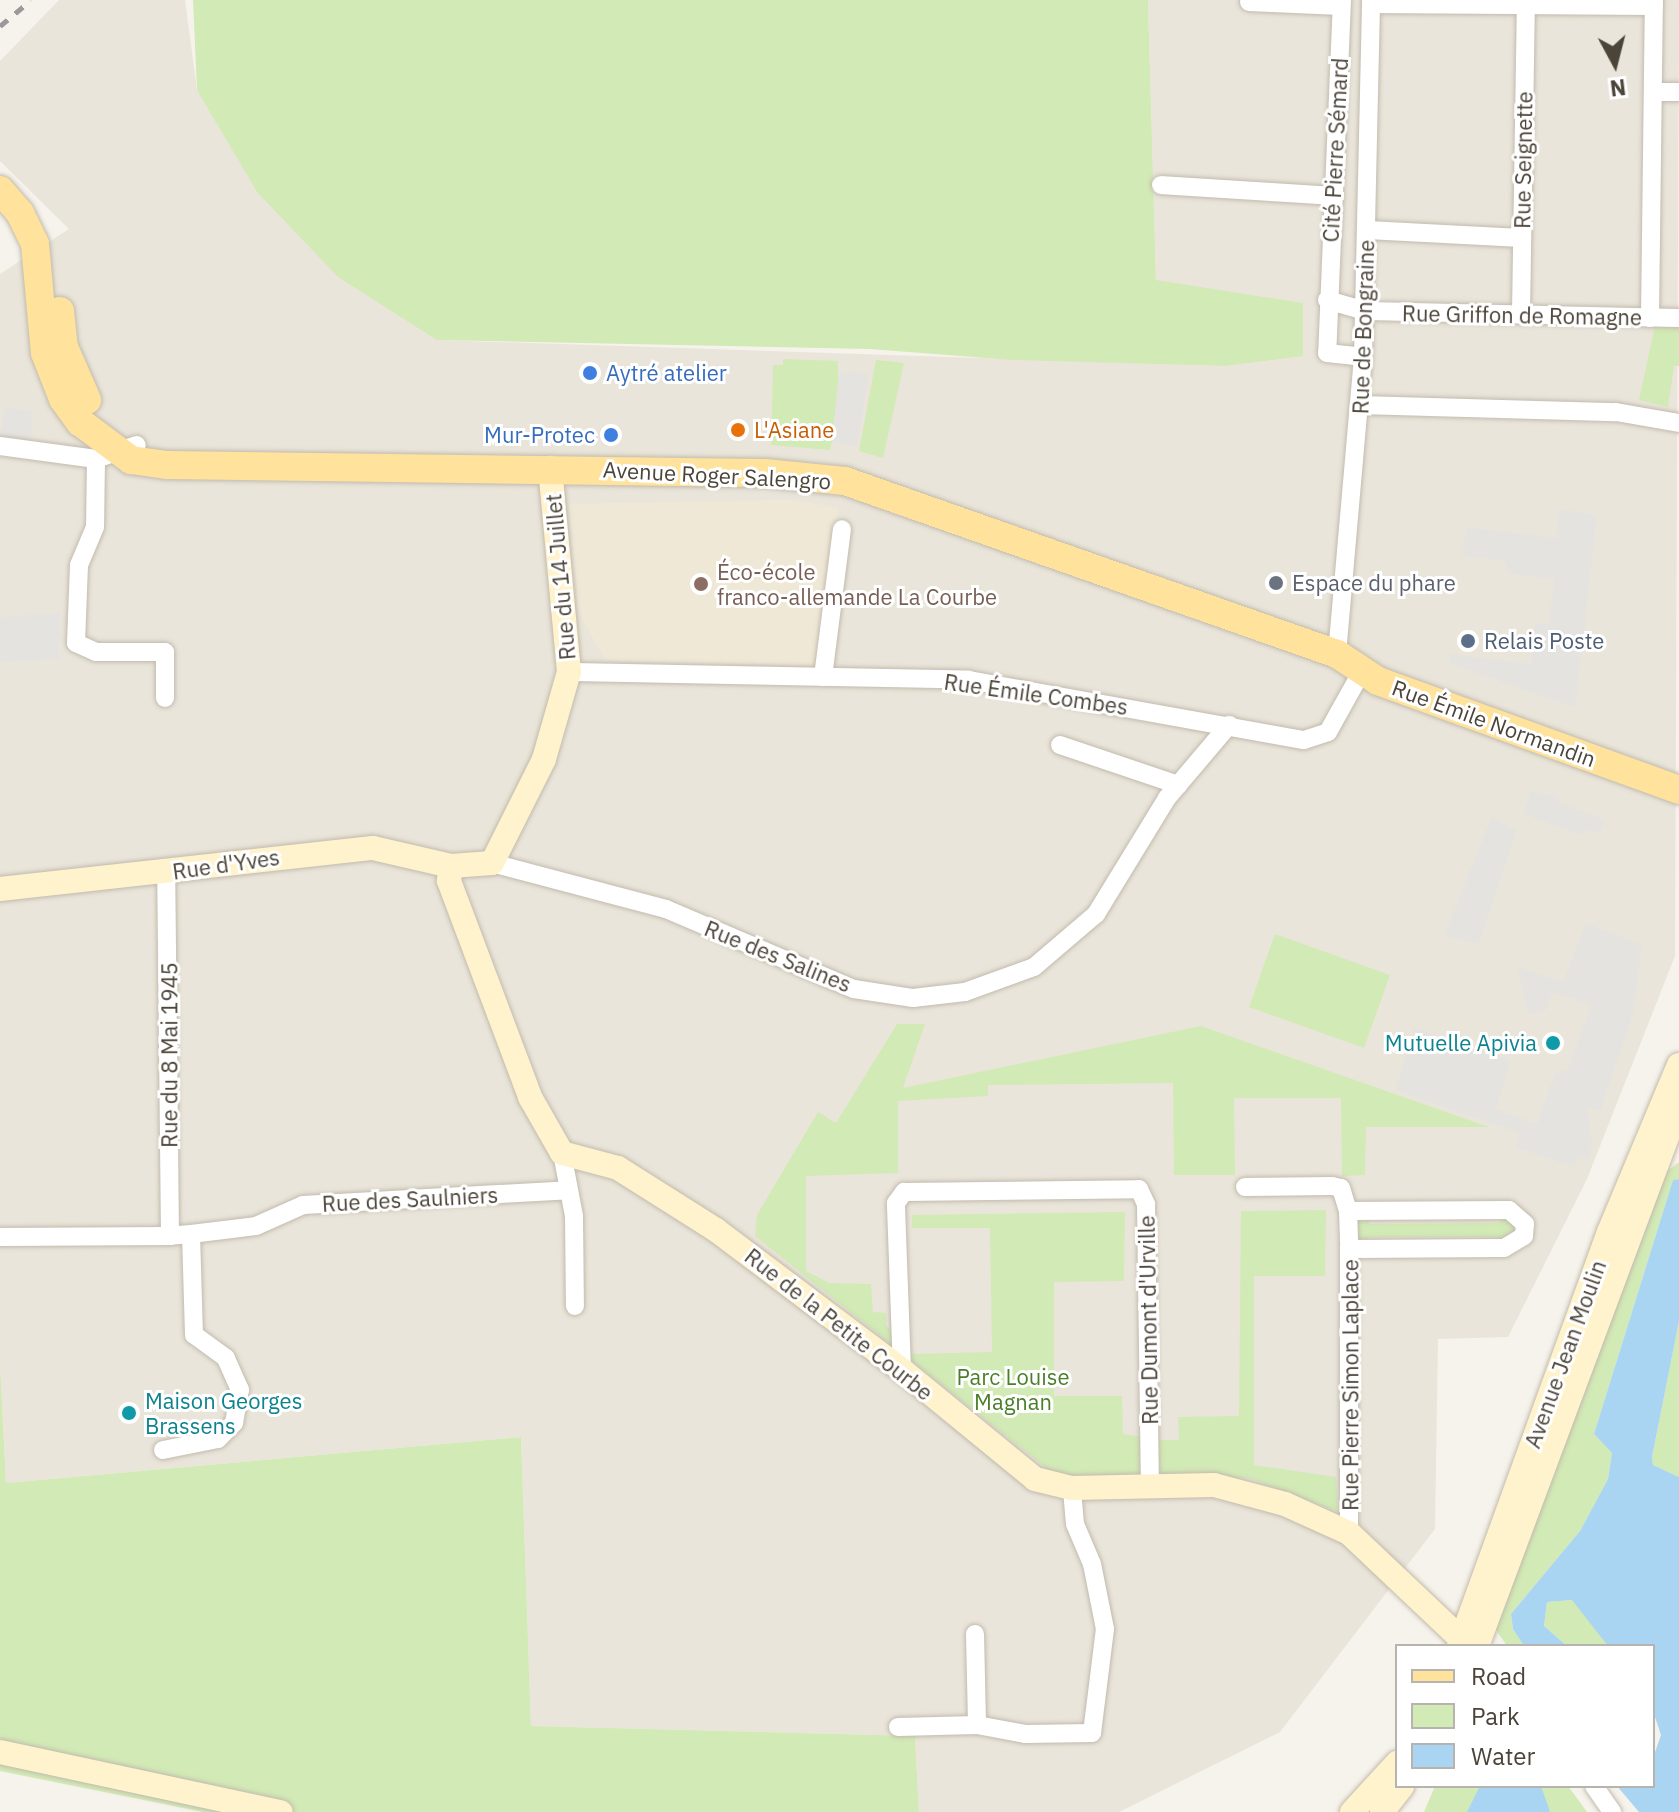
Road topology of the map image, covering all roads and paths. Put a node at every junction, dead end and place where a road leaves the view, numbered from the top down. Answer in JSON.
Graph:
{"nodes":[{"id":1,"x":1249,"y":2,"type":"edge"},
{"id":2,"x":1371,"y":2,"type":"edge"},
{"id":3,"x":1342,"y":3,"type":"edge"},
{"id":4,"x":1654,"y":3,"type":"edge"},
{"id":5,"x":1526,"y":5,"type":"junction"},
{"id":6,"x":1655,"y":92,"type":"junction"},
{"id":7,"x":1679,"y":92,"type":"edge"},
{"id":8,"x":0,"y":169,"type":"edge"},
{"id":9,"x":1161,"y":185,"type":"dead end"},
{"id":10,"x":0,"y":190,"type":"edge"},
{"id":11,"x":1334,"y":196,"type":"junction"},
{"id":12,"x":1367,"y":230,"type":"junction"},
{"id":13,"x":1522,"y":238,"type":"junction"},
{"id":14,"x":1327,"y":300,"type":"junction"},
{"id":15,"x":1365,"y":311,"type":"junction"},
{"id":16,"x":1521,"y":314,"type":"junction"},
{"id":17,"x":1650,"y":318,"type":"junction"},
{"id":18,"x":1679,"y":318,"type":"edge"},
{"id":19,"x":1363,"y":357,"type":"junction"},
{"id":20,"x":1360,"y":405,"type":"junction"},
{"id":21,"x":1679,"y":423,"type":"edge"},
{"id":22,"x":0,"y":446,"type":"edge"},
{"id":23,"x":116,"y":452,"type":"junction"},
{"id":24,"x":550,"y":468,"type":"junction"},
{"id":25,"x":842,"y":529,"type":"dead end"},
{"id":26,"x":1348,"y":660,"type":"junction"},
{"id":27,"x":569,"y":672,"type":"junction"},
{"id":28,"x":823,"y":677,"type":"junction"},
{"id":29,"x":165,"y":698,"type":"dead end"},
{"id":30,"x":1229,"y":725,"type":"junction"},
{"id":31,"x":1060,"y":745,"type":"dead end"},
{"id":32,"x":1679,"y":770,"type":"edge"},
{"id":33,"x":1178,"y":785,"type":"junction"},
{"id":34,"x":1679,"y":790,"type":"edge"},
{"id":35,"x":492,"y":863,"type":"junction"},
{"id":36,"x":451,"y":866,"type":"junction"},
{"id":37,"x":166,"y":873,"type":"junction"},
{"id":38,"x":0,"y":889,"type":"edge"},
{"id":39,"x":1679,"y":1065,"type":"edge"},
{"id":40,"x":1679,"y":1105,"type":"edge"},
{"id":41,"x":562,"y":1153,"type":"junction"},
{"id":42,"x":1245,"y":1187,"type":"dead end"},
{"id":43,"x":569,"y":1190,"type":"junction"},
{"id":44,"x":1348,"y":1211,"type":"junction"},
{"id":45,"x":191,"y":1234,"type":"junction"},
{"id":46,"x":170,"y":1236,"type":"junction"},
{"id":47,"x":0,"y":1237,"type":"edge"},
{"id":48,"x":1349,"y":1249,"type":"junction"},
{"id":49,"x":575,"y":1306,"type":"dead end"},
{"id":50,"x":902,"y":1370,"type":"junction"},
{"id":51,"x":163,"y":1450,"type":"dead end"},
{"id":52,"x":1150,"y":1485,"type":"junction"},
{"id":53,"x":1072,"y":1488,"type":"junction"},
{"id":54,"x":1349,"y":1533,"type":"junction"},
{"id":55,"x":975,"y":1634,"type":"dead end"},
{"id":56,"x":1467,"y":1644,"type":"edge"},
{"id":57,"x":977,"y":1725,"type":"junction"},
{"id":58,"x":898,"y":1727,"type":"dead end"},
{"id":59,"x":0,"y":1752,"type":"edge"},
{"id":60,"x":1395,"y":1765,"type":"edge"},
{"id":61,"x":1400,"y":1788,"type":"edge"},
{"id":62,"x":1595,"y":1788,"type":"edge"},
{"id":63,"x":281,"y":1812,"type":"edge"},
{"id":64,"x":1352,"y":1812,"type":"edge"},
{"id":65,"x":1382,"y":1812,"type":"edge"},
{"id":66,"x":1612,"y":1812,"type":"edge"}],
"edges":[{"from":1,"to":3,"type":"street"},
{"from":2,"to":5,"type":"street"},
{"from":2,"to":12,"type":"street","name":"Rue de Bongraine"},
{"from":3,"to":11,"type":"street","name":"Cité Pierre Sémard"},
{"from":4,"to":5,"type":"street"},
{"from":4,"to":6,"type":"street"},
{"from":5,"to":13,"type":"street","name":"Rue Seignette"},
{"from":6,"to":7,"type":"street"},
{"from":6,"to":17,"type":"street"},
{"from":8,"to":23,"type":"main road","name":"Avenue Roger Salengro"},
{"from":9,"to":11,"type":"street"},
{"from":10,"to":23,"type":"main road","name":"Avenue Roger Salengro"},
{"from":11,"to":14,"type":"street","name":"Cité Pierre Sémard"},
{"from":12,"to":13,"type":"street"},
{"from":12,"to":15,"type":"street","name":"Rue de Bongraine"},
{"from":13,"to":16,"type":"street","name":"Rue Seignette"},
{"from":14,"to":15,"type":"street","name":"Rue Griffon de Romagne"},
{"from":14,"to":19,"type":"street","name":"Cité Pierre Sémard"},
{"from":15,"to":16,"type":"street","name":"Rue Griffon de Romagne"},
{"from":15,"to":19,"type":"street","name":"Rue de Bongraine"},
{"from":16,"to":17,"type":"street","name":"Rue Griffon de Romagne"},
{"from":17,"to":18,"type":"street","name":"Rue Griffon de Romagne"},
{"from":19,"to":20,"type":"street","name":"Rue de Bongraine"},
{"from":20,"to":21,"type":"street"},
{"from":20,"to":26,"type":"street","name":"Rue de Bongraine"},
{"from":22,"to":23,"type":"street"},
{"from":23,"to":24,"type":"main road","name":"Avenue Roger Salengro"},
{"from":23,"to":29,"type":"street"},
{"from":24,"to":26,"type":"main road","name":"Avenue Roger Salengro"},
{"from":24,"to":27,"type":"street","name":"Rue du 14 Juillet"},
{"from":25,"to":28,"type":"street"},
{"from":26,"to":30,"type":"street","name":"Rue Émile Combes"},
{"from":26,"to":32,"type":"main road","name":"Rue Émile Normandin"},
{"from":26,"to":34,"type":"main road","name":"Rue Émile Normandin"},
{"from":27,"to":28,"type":"street","name":"Rue Émile Combes"},
{"from":27,"to":35,"type":"street","name":"Rue du 14 Juillet"},
{"from":28,"to":30,"type":"street","name":"Rue Émile Combes"},
{"from":30,"to":33,"type":"street","name":"Rue des Salines"},
{"from":31,"to":33,"type":"street"},
{"from":33,"to":35,"type":"street","name":"Rue des Salines"},
{"from":35,"to":36,"type":"street","name":"Rue des Salines"},
{"from":36,"to":37,"type":"street","name":"Rue d'Yves"},
{"from":36,"to":41,"type":"street"},
{"from":37,"to":38,"type":"street","name":"Rue d'Yves"},
{"from":37,"to":46,"type":"street","name":"Rue du 8 Mai 1945"},
{"from":39,"to":56,"type":"street","name":"Avenue Jean Moulin"},
{"from":40,"to":56,"type":"street","name":"Avenue Jean Moulin"},
{"from":41,"to":43,"type":"street"},
{"from":41,"to":50,"type":"street","name":"Rue de la Petite Courbe"},
{"from":42,"to":44,"type":"street"},
{"from":43,"to":45,"type":"street","name":"Rue des Saulniers"},
{"from":43,"to":49,"type":"street"},
{"from":44,"to":48,"type":"street"},
{"from":44,"to":48,"type":"street","name":"Rue Pierre Simon Laplace"},
{"from":45,"to":46,"type":"street"},
{"from":45,"to":51,"type":"street"},
{"from":46,"to":47,"type":"street"},
{"from":48,"to":54,"type":"street","name":"Rue Pierre Simon Laplace"},
{"from":50,"to":52,"type":"street","name":"Rue Dumont d'Urville"},
{"from":50,"to":53,"type":"street","name":"Rue de la Petite Courbe"},
{"from":52,"to":53,"type":"street","name":"Rue de la Petite Courbe"},
{"from":52,"to":54,"type":"street","name":"Rue de la Petite Courbe"},
{"from":53,"to":57,"type":"street"},
{"from":54,"to":56,"type":"street","name":"Rue de la Petite Courbe"},
{"from":55,"to":57,"type":"street"},
{"from":57,"to":58,"type":"street"},
{"from":59,"to":63,"type":"street"},
{"from":60,"to":64,"type":"street"},
{"from":61,"to":65,"type":"street"},
{"from":62,"to":66,"type":"street"}]}
